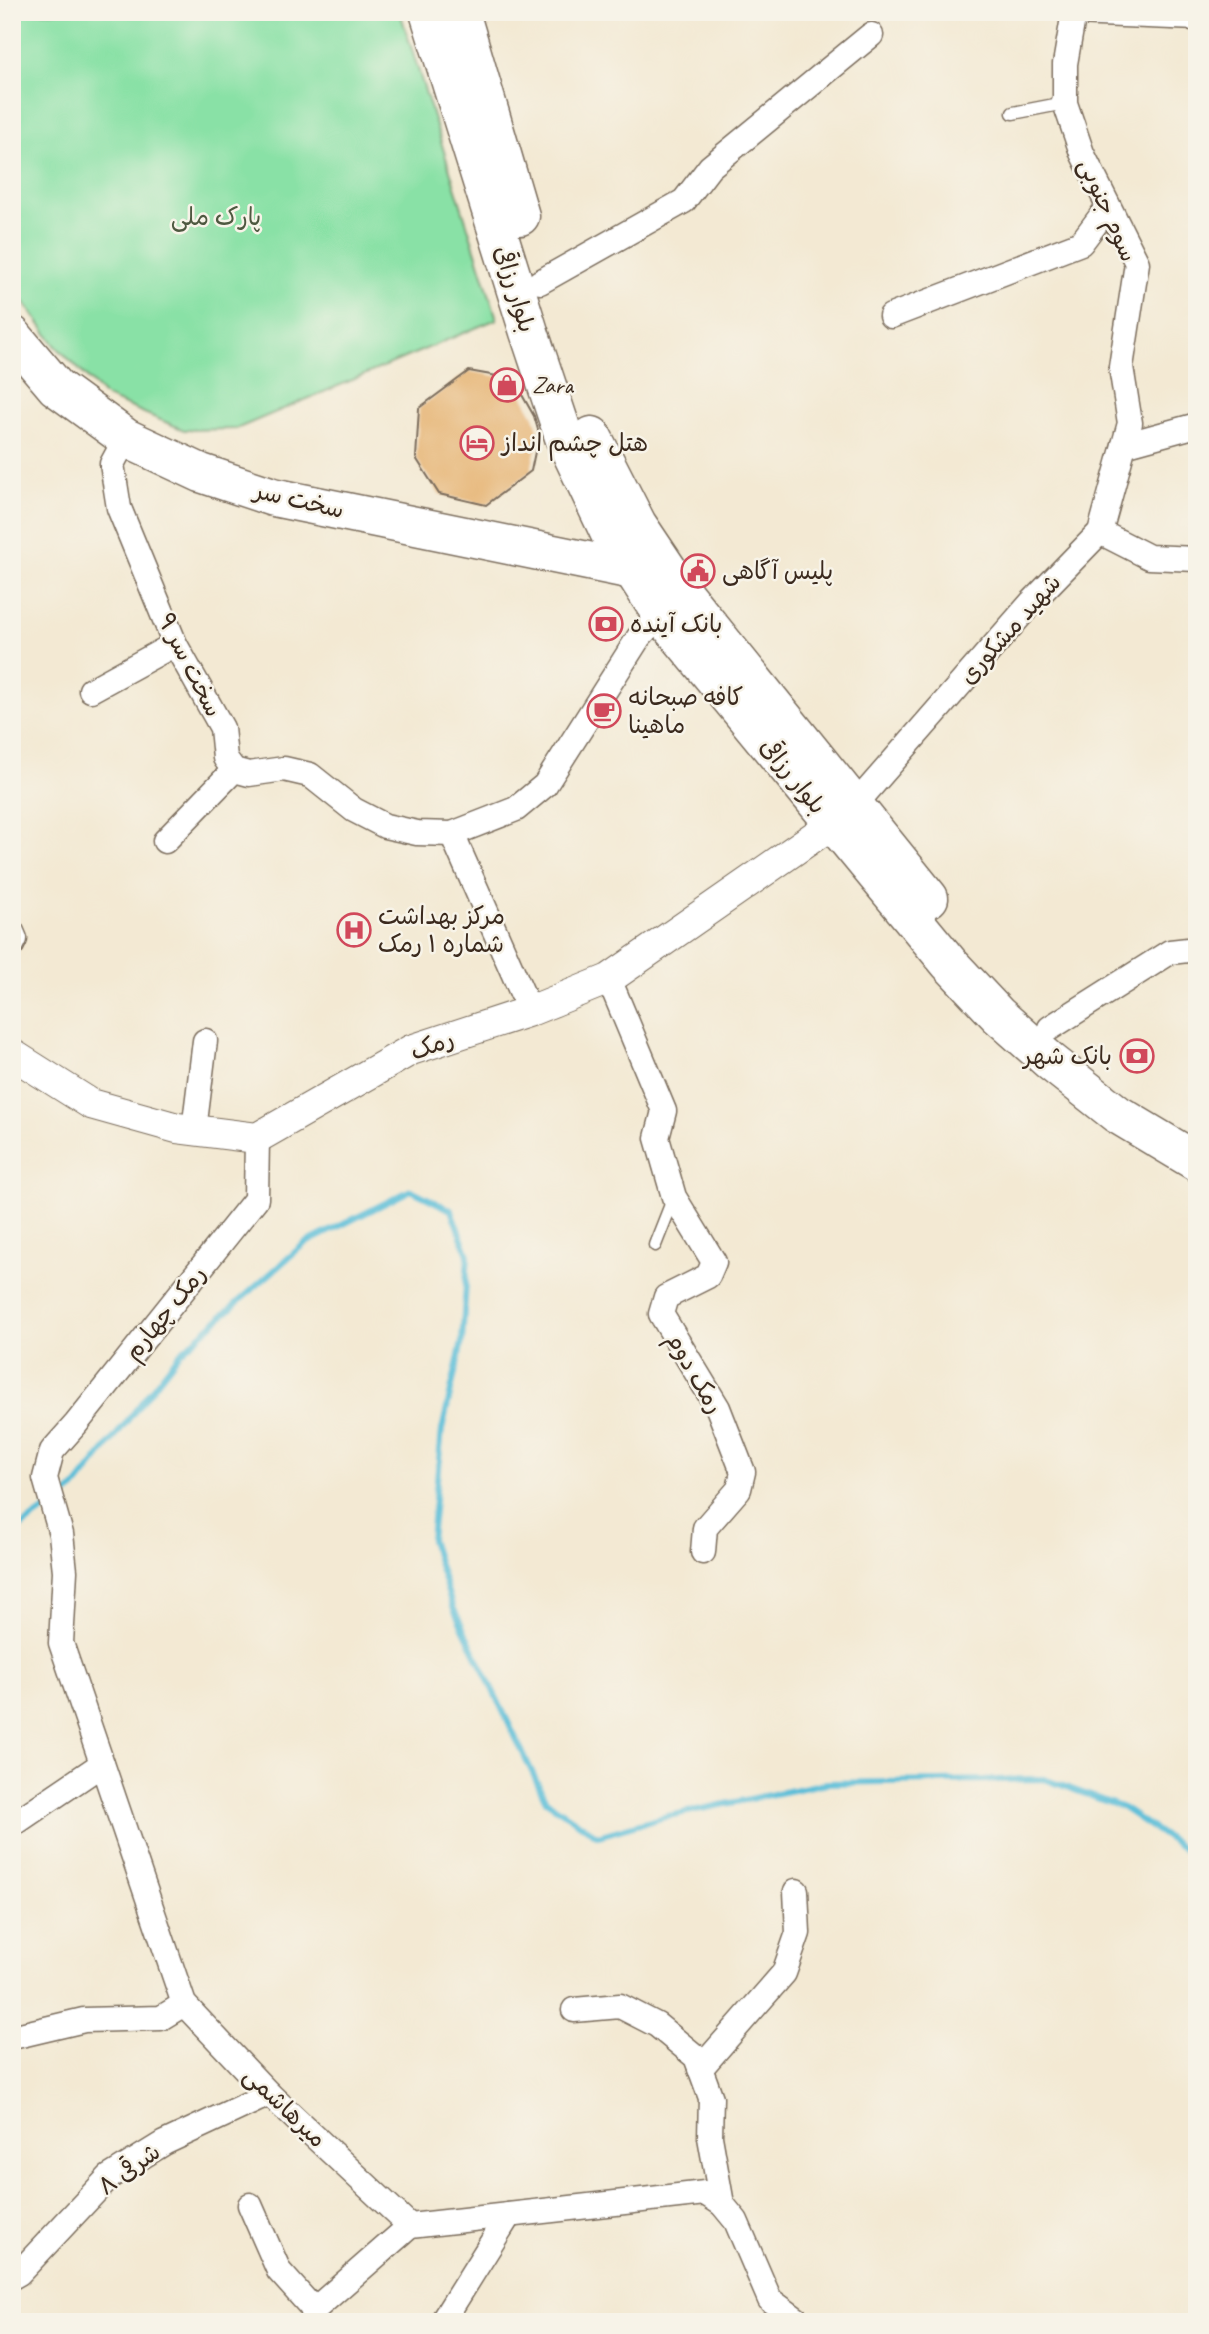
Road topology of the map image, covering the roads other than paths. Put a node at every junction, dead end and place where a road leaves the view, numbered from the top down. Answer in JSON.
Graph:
{"nodes":[{"id":1,"x":429,"y":12,"type":"edge"},
{"id":2,"x":460,"y":12,"type":"edge"},
{"id":3,"x":1074,"y":13,"type":"edge"},
{"id":4,"x":1197,"y":18,"type":"edge"},
{"id":5,"x":871,"y":35,"type":"dead end"},
{"id":6,"x":1065,"y":103,"type":"junction"},
{"id":7,"x":1013,"y":113,"type":"dead end"},
{"id":8,"x":1108,"y":207,"type":"junction"},
{"id":9,"x":540,"y":282,"type":"junction"},
{"id":10,"x":891,"y":316,"type":"dead end"},
{"id":11,"x":12,"y":335,"type":"edge"},
{"id":12,"x":1197,"y":425,"type":"edge"},
{"id":13,"x":126,"y":438,"type":"junction"},
{"id":14,"x":1124,"y":445,"type":"junction"},
{"id":15,"x":1100,"y":532,"type":"junction"},
{"id":16,"x":1197,"y":559,"type":"edge"},
{"id":17,"x":643,"y":561,"type":"junction"},
{"id":18,"x":673,"y":606,"type":"junction"},
{"id":19,"x":176,"y":643,"type":"junction"},
{"id":20,"x":91,"y":690,"type":"dead end"},
{"id":21,"x":234,"y":770,"type":"junction"},
{"id":22,"x":843,"y":815,"type":"junction"},
{"id":23,"x":452,"y":834,"type":"junction"},
{"id":24,"x":165,"y":841,"type":"dead end"},
{"id":25,"x":12,"y":932,"type":"edge"},
{"id":26,"x":12,"y":945,"type":"edge"},
{"id":27,"x":1197,"y":949,"type":"edge"},
{"id":28,"x":609,"y":979,"type":"junction"},
{"id":29,"x":530,"y":1011,"type":"junction"},
{"id":30,"x":1050,"y":1028,"type":"junction"},
{"id":31,"x":205,"y":1041,"type":"dead end"},
{"id":32,"x":12,"y":1055,"type":"edge"},
{"id":33,"x":194,"y":1130,"type":"junction"},
{"id":34,"x":1197,"y":1133,"type":"edge"},
{"id":35,"x":257,"y":1138,"type":"junction"},
{"id":36,"x":1197,"y":1162,"type":"edge"},
{"id":37,"x":674,"y":1197,"type":"junction"},
{"id":38,"x":655,"y":1245,"type":"dead end"},
{"id":39,"x":45,"y":1478,"type":"joint"},
{"id":40,"x":704,"y":1552,"type":"dead end"},
{"id":41,"x":102,"y":1764,"type":"junction"},
{"id":42,"x":12,"y":1825,"type":"edge"},
{"id":43,"x":796,"y":1891,"type":"dead end"},
{"id":44,"x":184,"y":2004,"type":"junction"},
{"id":45,"x":574,"y":2010,"type":"dead end"},
{"id":46,"x":12,"y":2038,"type":"edge"},
{"id":47,"x":700,"y":2069,"type":"junction"},
{"id":48,"x":269,"y":2094,"type":"junction"},
{"id":49,"x":722,"y":2204,"type":"junction"},
{"id":50,"x":250,"y":2205,"type":"dead end"},
{"id":51,"x":509,"y":2215,"type":"junction"},
{"id":52,"x":410,"y":2226,"type":"junction"},
{"id":53,"x":12,"y":2277,"type":"edge"},
{"id":54,"x":313,"y":2316,"type":"edge"},
{"id":55,"x":442,"y":2322,"type":"edge"},
{"id":56,"x":800,"y":2322,"type":"edge"}],
"edges":[{"from":1,"to":17,"type":"main road","name":"بلوار رزاقی"},
{"from":2,"to":9,"type":"main road","name":"بلوار رزاقی"},
{"from":3,"to":4,"type":"street"},
{"from":3,"to":6,"type":"street","name":"سوم جنوبی"},
{"from":5,"to":9,"type":"street"},
{"from":6,"to":7,"type":"lane"},
{"from":6,"to":8,"type":"street","name":"سوم جنوبی"},
{"from":8,"to":10,"type":"street"},
{"from":8,"to":14,"type":"street","name":"سوم جنوبی"},
{"from":9,"to":17,"type":"main road","name":"بلوار رزاقی"},
{"from":11,"to":13,"type":"main road","name":"سخت سر"},
{"from":12,"to":14,"type":"street"},
{"from":13,"to":17,"type":"main road","name":"سخت سر"},
{"from":13,"to":19,"type":"street","name":"سخت سر ۹"},
{"from":14,"to":15,"type":"street","name":"سوم جنوبی"},
{"from":15,"to":16,"type":"street"},
{"from":15,"to":22,"type":"street","name":"شهید مشکوری"},
{"from":17,"to":18,"type":"main road","name":"بلوار رزاقی"},
{"from":18,"to":22,"type":"main road","name":"بلوار رزاقی"},
{"from":18,"to":23,"type":"street"},
{"from":19,"to":20,"type":"street"},
{"from":19,"to":21,"type":"street","name":"سخت سر ۹"},
{"from":21,"to":23,"type":"street"},
{"from":21,"to":24,"type":"street"},
{"from":22,"to":28,"type":"street","name":"رمک"},
{"from":22,"to":30,"type":"main road","name":"بلوار رزاقی"},
{"from":22,"to":36,"type":"main road","name":"بلوار رزاقی"},
{"from":23,"to":29,"type":"street"},
{"from":25,"to":26,"type":"street"},
{"from":27,"to":30,"type":"street"},
{"from":28,"to":29,"type":"street","name":"رمک"},
{"from":28,"to":37,"type":"street","name":"رمک دوم"},
{"from":29,"to":35,"type":"street","name":"رمک"},
{"from":30,"to":34,"type":"main road","name":"بلوار رزاقی"},
{"from":31,"to":33,"type":"street"},
{"from":32,"to":33,"type":"street"},
{"from":33,"to":35,"type":"street"},
{"from":35,"to":39,"type":"street","name":"رمک چهارم"},
{"from":37,"to":38,"type":"lane"},
{"from":37,"to":40,"type":"street","name":"رمک دوم"},
{"from":39,"to":41,"type":"street","name":"میرهاشمی"},
{"from":41,"to":42,"type":"street"},
{"from":41,"to":44,"type":"street","name":"میرهاشمی"},
{"from":43,"to":47,"type":"street"},
{"from":44,"to":46,"type":"street"},
{"from":44,"to":48,"type":"street","name":"میرهاشمی"},
{"from":45,"to":47,"type":"street"},
{"from":47,"to":49,"type":"street"},
{"from":48,"to":52,"type":"street","name":"میرهاشمی"},
{"from":48,"to":53,"type":"street","name":"شرقی ۸"},
{"from":49,"to":51,"type":"street"},
{"from":49,"to":56,"type":"street"},
{"from":50,"to":54,"type":"street"},
{"from":51,"to":52,"type":"street"},
{"from":51,"to":55,"type":"street"},
{"from":52,"to":54,"type":"street"}]}
